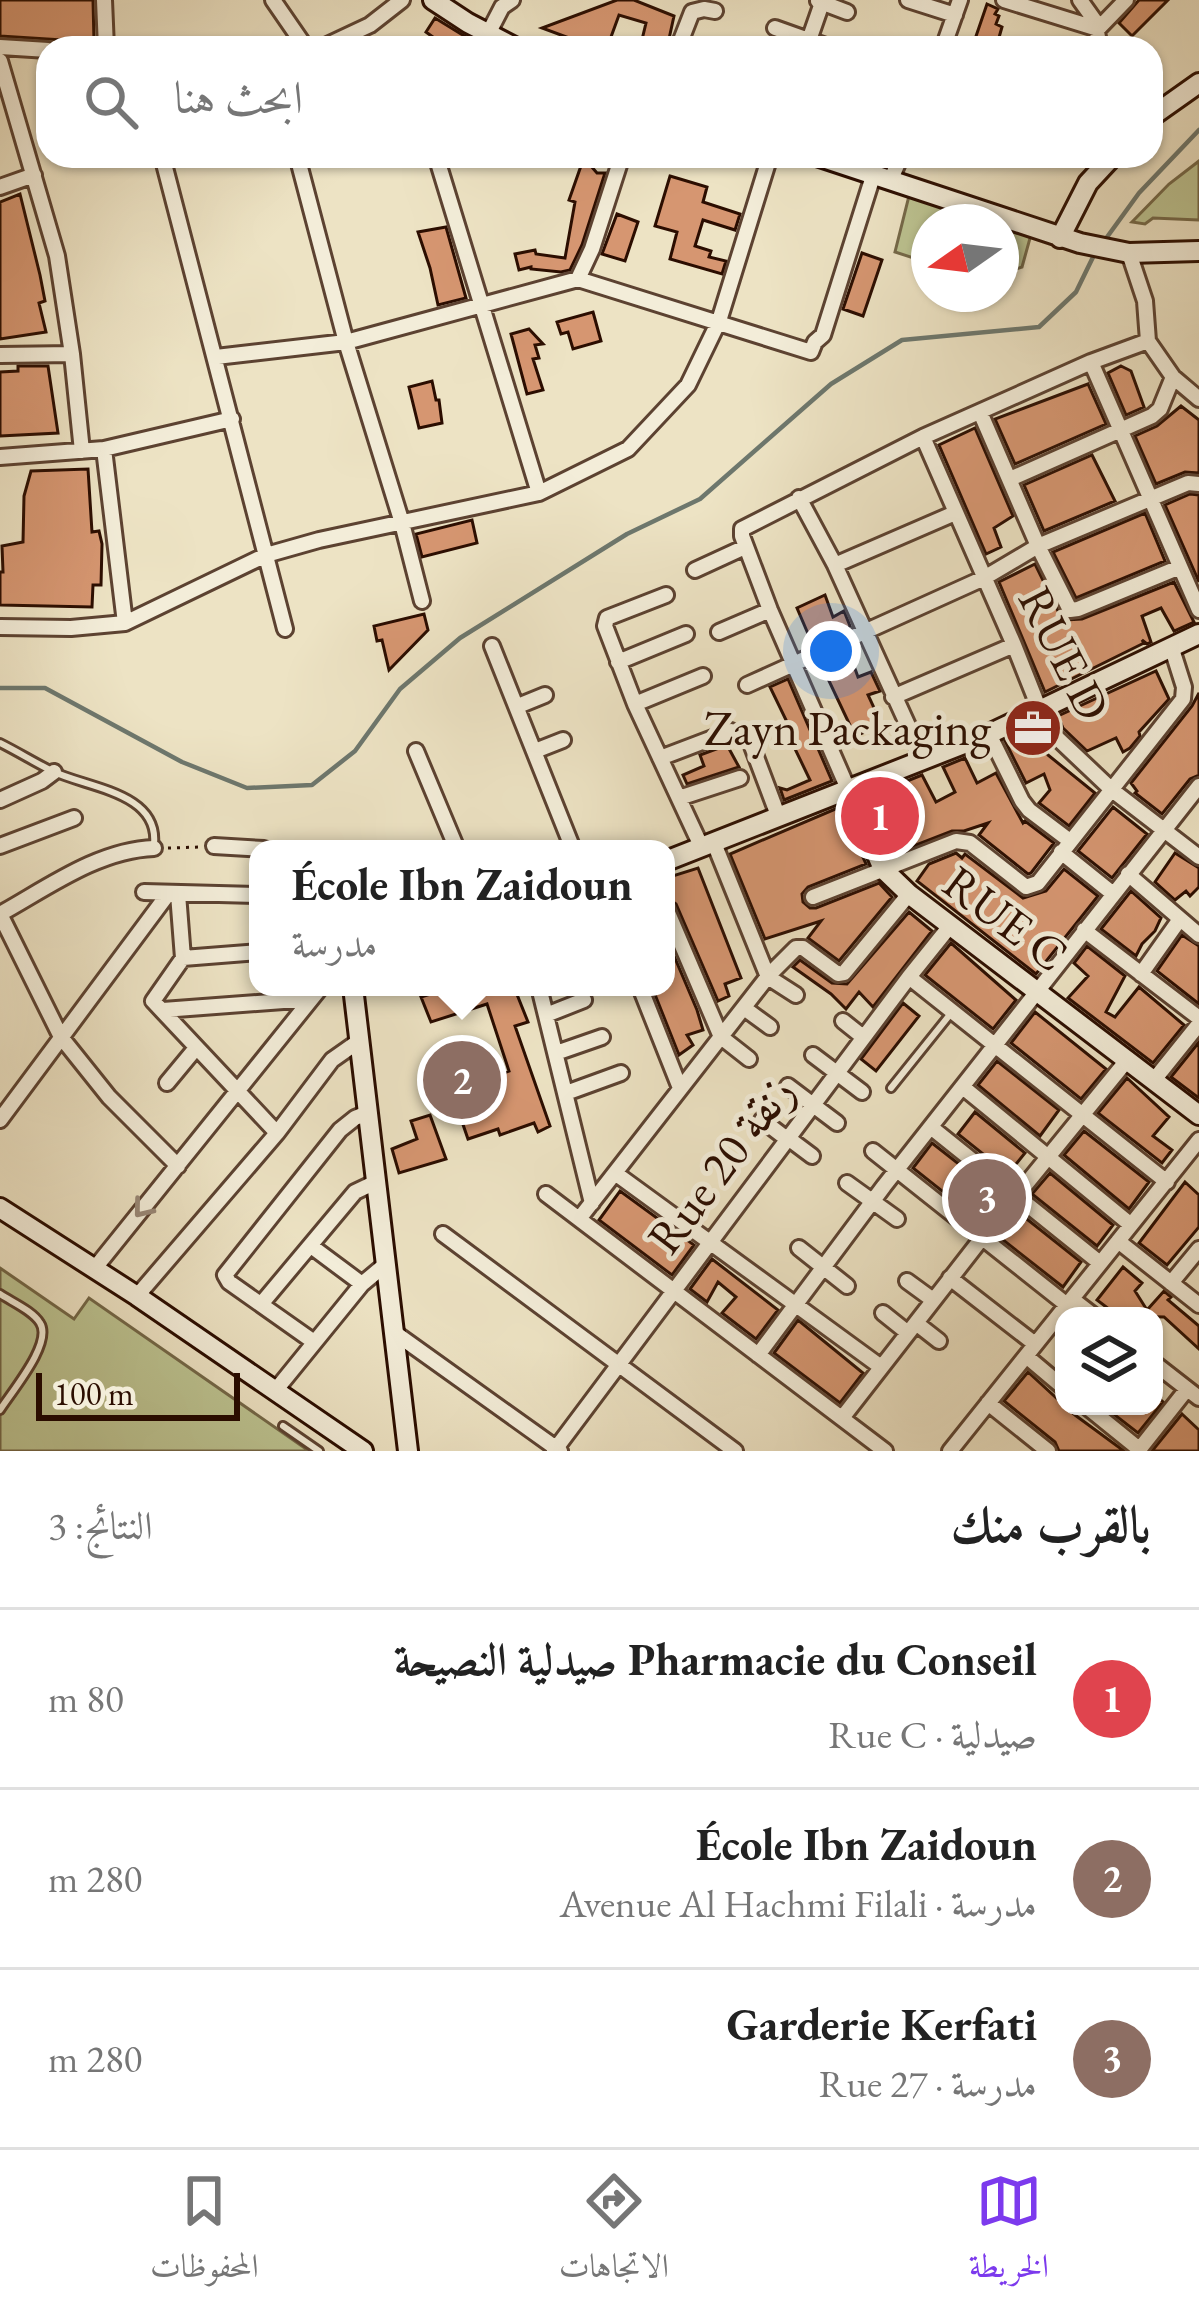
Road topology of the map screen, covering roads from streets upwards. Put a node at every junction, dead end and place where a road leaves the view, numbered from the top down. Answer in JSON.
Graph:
{"nodes":[{"id":1,"x":104,"y":0,"type":"edge"},
{"id":2,"x":273,"y":0,"type":"edge"},
{"id":3,"x":402,"y":0,"type":"edge"},
{"id":4,"x":433,"y":0,"type":"edge"},
{"id":5,"x":512,"y":0,"type":"edge"},
{"id":6,"x":908,"y":0,"type":"edge"},
{"id":7,"x":1004,"y":0,"type":"edge"},
{"id":8,"x":1080,"y":0,"type":"edge"},
{"id":9,"x":1126,"y":0,"type":"edge"},
{"id":10,"x":820,"y":1,"type":"edge"},
{"id":11,"x":957,"y":8,"type":"edge"},
{"id":12,"x":715,"y":11,"type":"dead end"},
{"id":13,"x":847,"y":12,"type":"dead end"},
{"id":14,"x":775,"y":28,"type":"dead end"},
{"id":15,"x":1098,"y":29,"type":"junction"},
{"id":16,"x":488,"y":34,"type":"junction"},
{"id":17,"x":106,"y":36,"type":"edge"},
{"id":18,"x":298,"y":36,"type":"edge"},
{"id":19,"x":347,"y":36,"type":"edge"},
{"id":20,"x":492,"y":36,"type":"edge"},
{"id":21,"x":683,"y":36,"type":"edge"},
{"id":22,"x":791,"y":36,"type":"edge"},
{"id":23,"x":810,"y":36,"type":"edge"},
{"id":24,"x":1099,"y":36,"type":"edge"},
{"id":25,"x":0,"y":47,"type":"edge"},
{"id":26,"x":36,"y":49,"type":"edge"},
{"id":27,"x":0,"y":61,"type":"edge"},
{"id":28,"x":1199,"y":82,"type":"edge"},
{"id":29,"x":1163,"y":109,"type":"edge"},
{"id":30,"x":165,"y":168,"type":"edge"},
{"id":31,"x":300,"y":168,"type":"edge"},
{"id":32,"x":440,"y":168,"type":"edge"},
{"id":33,"x":618,"y":168,"type":"edge"},
{"id":34,"x":766,"y":168,"type":"edge"},
{"id":35,"x":857,"y":168,"type":"edge"},
{"id":36,"x":890,"y":168,"type":"edge"},
{"id":37,"x":1102,"y":168,"type":"edge"},
{"id":38,"x":34,"y":176,"type":"junction"},
{"id":39,"x":883,"y":176,"type":"junction"},
{"id":40,"x":0,"y":187,"type":"edge"},
{"id":41,"x":1060,"y":238,"type":"junction"},
{"id":42,"x":1199,"y":251,"type":"edge"},
{"id":43,"x":1121,"y":252,"type":"junction"},
{"id":44,"x":578,"y":279,"type":"junction"},
{"id":45,"x":480,"y":306,"type":"junction"},
{"id":46,"x":719,"y":321,"type":"junction"},
{"id":47,"x":1148,"y":341,"type":"junction"},
{"id":48,"x":346,"y":342,"type":"junction"},
{"id":49,"x":72,"y":354,"type":"junction"},
{"id":50,"x":0,"y":355,"type":"edge"},
{"id":51,"x":216,"y":357,"type":"junction"},
{"id":52,"x":1091,"y":362,"type":"junction"},
{"id":53,"x":1173,"y":377,"type":"junction"},
{"id":54,"x":1199,"y":399,"type":"edge"},
{"id":55,"x":980,"y":412,"type":"junction"},
{"id":56,"x":232,"y":419,"type":"junction"},
{"id":57,"x":1121,"y":430,"type":"junction"},
{"id":58,"x":923,"y":437,"type":"junction"},
{"id":59,"x":104,"y":449,"type":"junction"},
{"id":60,"x":82,"y":451,"type":"junction"},
{"id":61,"x":0,"y":457,"type":"edge"},
{"id":62,"x":1010,"y":479,"type":"junction"},
{"id":63,"x":1193,"y":484,"type":"edge"},
{"id":64,"x":539,"y":493,"type":"junction"},
{"id":65,"x":799,"y":498,"type":"junction"},
{"id":66,"x":1151,"y":498,"type":"junction"},
{"id":67,"x":955,"y":513,"type":"junction"},
{"id":68,"x":402,"y":523,"type":"junction"},
{"id":69,"x":744,"y":541,"type":"junction"},
{"id":70,"x":1038,"y":546,"type":"junction"},
{"id":71,"x":266,"y":555,"type":"junction"},
{"id":72,"x":835,"y":565,"type":"junction"},
{"id":73,"x":1180,"y":567,"type":"junction"},
{"id":74,"x":695,"y":570,"type":"dead end"},
{"id":75,"x":984,"y":578,"type":"junction"},
{"id":76,"x":667,"y":595,"type":"dead end"},
{"id":77,"x":422,"y":601,"type":"dead end"},
{"id":78,"x":770,"y":610,"type":"junction"},
{"id":79,"x":1199,"y":610,"type":"edge"},
{"id":80,"x":125,"y":623,"type":"junction"},
{"id":81,"x":0,"y":627,"type":"edge"},
{"id":82,"x":285,"y":628,"type":"dead end"},
{"id":83,"x":863,"y":631,"type":"junction"},
{"id":84,"x":719,"y":632,"type":"dead end"},
{"id":85,"x":686,"y":634,"type":"dead end"},
{"id":86,"x":1199,"y":634,"type":"edge"},
{"id":87,"x":1014,"y":645,"type":"junction"},
{"id":88,"x":492,"y":646,"type":"dead end"},
{"id":89,"x":1172,"y":649,"type":"junction"},
{"id":90,"x":619,"y":662,"type":"junction"},
{"id":91,"x":794,"y":665,"type":"junction"},
{"id":92,"x":703,"y":676,"type":"dead end"},
{"id":93,"x":747,"y":685,"type":"dead end"},
{"id":94,"x":545,"y":695,"type":"dead end"},
{"id":95,"x":893,"y":697,"type":"junction"},
{"id":96,"x":635,"y":704,"type":"junction"},
{"id":97,"x":518,"y":706,"type":"junction"},
{"id":98,"x":1039,"y":708,"type":"junction"},
{"id":99,"x":989,"y":734,"type":"junction"},
{"id":100,"x":563,"y":740,"type":"dead end"},
{"id":101,"x":416,"y":751,"type":"dead end"},
{"id":102,"x":535,"y":751,"type":"junction"},
{"id":103,"x":660,"y":758,"type":"junction"},
{"id":104,"x":924,"y":761,"type":"junction"},
{"id":105,"x":54,"y":772,"type":"road end"},
{"id":106,"x":740,"y":778,"type":"dead end"},
{"id":107,"x":1199,"y":786,"type":"edge"},
{"id":108,"x":848,"y":789,"type":"junction"},
{"id":109,"x":1112,"y":790,"type":"junction"},
{"id":110,"x":679,"y":798,"type":"junction"},
{"id":111,"x":0,"y":800,"type":"edge"},
{"id":112,"x":74,"y":818,"type":"dead end"},
{"id":113,"x":778,"y":818,"type":"junction"},
{"id":114,"x":1163,"y":830,"type":"junction"},
{"id":115,"x":453,"y":840,"type":"edge"},
{"id":116,"x":570,"y":840,"type":"edge"},
{"id":117,"x":708,"y":845,"type":"junction"},
{"id":118,"x":0,"y":846,"type":"edge"},
{"id":119,"x":214,"y":846,"type":"road end"},
{"id":120,"x":1066,"y":846,"type":"junction"},
{"id":121,"x":154,"y":848,"type":"road end"},
{"id":122,"x":249,"y":848,"type":"edge"},
{"id":123,"x":1199,"y":857,"type":"edge"},
{"id":124,"x":675,"y":858,"type":"edge"},
{"id":125,"x":884,"y":869,"type":"junction"},
{"id":126,"x":1128,"y":874,"type":"junction"},
{"id":127,"x":143,"y":892,"type":"dead end"},
{"id":128,"x":1112,"y":893,"type":"junction"},
{"id":129,"x":173,"y":894,"type":"junction"},
{"id":130,"x":909,"y":894,"type":"junction"},
{"id":131,"x":249,"y":895,"type":"edge"},
{"id":132,"x":813,"y":897,"type":"dead end"},
{"id":133,"x":0,"y":914,"type":"edge"},
{"id":134,"x":1180,"y":920,"type":"junction"},
{"id":135,"x":950,"y":926,"type":"junction"},
{"id":136,"x":675,"y":929,"type":"edge"},
{"id":137,"x":1084,"y":930,"type":"junction"},
{"id":138,"x":1199,"y":935,"type":"edge"},
{"id":139,"x":249,"y":953,"type":"edge"},
{"id":140,"x":183,"y":958,"type":"junction"},
{"id":141,"x":1141,"y":974,"type":"junction"},
{"id":142,"x":768,"y":976,"type":"junction"},
{"id":143,"x":908,"y":977,"type":"junction"},
{"id":144,"x":1038,"y":993,"type":"junction"},
{"id":145,"x":796,"y":995,"type":"dead end"},
{"id":146,"x":288,"y":996,"type":"edge"},
{"id":147,"x":313,"y":996,"type":"edge"},
{"id":148,"x":353,"y":996,"type":"edge"},
{"id":149,"x":541,"y":996,"type":"edge"},
{"id":150,"x":644,"y":996,"type":"edge"},
{"id":151,"x":584,"y":1000,"type":"dead end"},
{"id":152,"x":744,"y":1008,"type":"junction"},
{"id":153,"x":163,"y":1010,"type":"junction"},
{"id":154,"x":546,"y":1015,"type":"junction"},
{"id":155,"x":843,"y":1021,"type":"dead end"},
{"id":156,"x":1199,"y":1021,"type":"edge"},
{"id":157,"x":770,"y":1027,"type":"dead end"},
{"id":158,"x":61,"y":1036,"type":"junction"},
{"id":159,"x":602,"y":1037,"type":"dead end"},
{"id":160,"x":721,"y":1037,"type":"junction"},
{"id":161,"x":863,"y":1037,"type":"junction"},
{"id":162,"x":359,"y":1041,"type":"junction"},
{"id":163,"x":996,"y":1047,"type":"junction"},
{"id":164,"x":196,"y":1048,"type":"junction"},
{"id":165,"x":556,"y":1053,"type":"junction"},
{"id":166,"x":812,"y":1054,"type":"dead end"},
{"id":167,"x":749,"y":1059,"type":"dead end"},
{"id":168,"x":1128,"y":1059,"type":"junction"},
{"id":169,"x":621,"y":1073,"type":"dead end"},
{"id":170,"x":837,"y":1073,"type":"junction"},
{"id":171,"x":1154,"y":1080,"type":"junction"},
{"id":172,"x":167,"y":1084,"type":"dead end"},
{"id":173,"x":788,"y":1086,"type":"dead end"},
{"id":174,"x":680,"y":1088,"type":"junction"},
{"id":175,"x":964,"y":1088,"type":"junction"},
{"id":176,"x":238,"y":1092,"type":"junction"},
{"id":177,"x":862,"y":1092,"type":"dead end"},
{"id":178,"x":566,"y":1093,"type":"junction"},
{"id":179,"x":813,"y":1105,"type":"junction"},
{"id":180,"x":367,"y":1113,"type":"junction"},
{"id":181,"x":1082,"y":1114,"type":"junction"},
{"id":182,"x":1199,"y":1115,"type":"edge"},
{"id":183,"x":0,"y":1120,"type":"edge"},
{"id":184,"x":762,"y":1120,"type":"dead end"},
{"id":185,"x":837,"y":1123,"type":"dead end"},
{"id":186,"x":932,"y":1128,"type":"junction"},
{"id":187,"x":277,"y":1132,"type":"junction"},
{"id":188,"x":788,"y":1139,"type":"junction"},
{"id":189,"x":1199,"y":1140,"type":"edge"},
{"id":190,"x":873,"y":1151,"type":"dead end"},
{"id":191,"x":812,"y":1156,"type":"dead end"},
{"id":192,"x":1048,"y":1156,"type":"junction"},
{"id":193,"x":178,"y":1166,"type":"junction"},
{"id":194,"x":898,"y":1170,"type":"junction"},
{"id":195,"x":615,"y":1173,"type":"junction"},
{"id":196,"x":376,"y":1182,"type":"junction"},
{"id":197,"x":1167,"y":1182,"type":"junction"},
{"id":198,"x":848,"y":1183,"type":"dead end"},
{"id":199,"x":546,"y":1194,"type":"dead end"},
{"id":200,"x":1015,"y":1196,"type":"junction"},
{"id":201,"x":873,"y":1202,"type":"junction"},
{"id":202,"x":592,"y":1203,"type":"junction"},
{"id":203,"x":0,"y":1208,"type":"edge"},
{"id":204,"x":579,"y":1220,"type":"junction"},
{"id":205,"x":897,"y":1220,"type":"dead end"},
{"id":206,"x":1131,"y":1225,"type":"junction"},
{"id":207,"x":443,"y":1234,"type":"dead end"},
{"id":208,"x":982,"y":1238,"type":"junction"},
{"id":209,"x":1118,"y":1241,"type":"junction"},
{"id":210,"x":710,"y":1242,"type":"junction"},
{"id":211,"x":310,"y":1246,"type":"junction"},
{"id":212,"x":799,"y":1248,"type":"dead end"},
{"id":213,"x":1199,"y":1249,"type":"edge"},
{"id":214,"x":1100,"y":1263,"type":"junction"},
{"id":215,"x":386,"y":1264,"type":"junction"},
{"id":216,"x":824,"y":1267,"type":"junction"},
{"id":217,"x":95,"y":1268,"type":"junction"},
{"id":218,"x":950,"y":1278,"type":"junction"},
{"id":219,"x":907,"y":1281,"type":"dead end"},
{"id":220,"x":362,"y":1283,"type":"junction"},
{"id":221,"x":1171,"y":1283,"type":"junction"},
{"id":222,"x":847,"y":1286,"type":"dead end"},
{"id":223,"x":674,"y":1291,"type":"junction"},
{"id":224,"x":137,"y":1296,"type":"junction"},
{"id":225,"x":933,"y":1300,"type":"junction"},
{"id":226,"x":1069,"y":1302,"type":"junction"},
{"id":227,"x":262,"y":1303,"type":"junction"},
{"id":228,"x":1199,"y":1305,"type":"edge"},
{"id":229,"x":796,"y":1306,"type":"junction"},
{"id":230,"x":1078,"y":1307,"type":"edge"},
{"id":231,"x":883,"y":1313,"type":"dead end"},
{"id":232,"x":912,"y":1328,"type":"junction"},
{"id":233,"x":394,"y":1334,"type":"junction"},
{"id":234,"x":939,"y":1341,"type":"dead end"},
{"id":235,"x":314,"y":1342,"type":"junction"},
{"id":236,"x":1030,"y":1350,"type":"junction"},
{"id":237,"x":758,"y":1355,"type":"junction"},
{"id":238,"x":619,"y":1364,"type":"junction"},
{"id":239,"x":881,"y":1367,"type":"junction"},
{"id":240,"x":1163,"y":1370,"type":"edge"},
{"id":241,"x":1055,"y":1378,"type":"edge"},
{"id":242,"x":275,"y":1390,"type":"junction"},
{"id":243,"x":1193,"y":1394,"type":"edge"},
{"id":244,"x":988,"y":1403,"type":"junction"},
{"id":245,"x":1098,"y":1415,"type":"edge"},
{"id":246,"x":842,"y":1418,"type":"junction"},
{"id":247,"x":557,"y":1450,"type":"edge"},
{"id":248,"x":1139,"y":1450,"type":"edge"},
{"id":249,"x":363,"y":1451,"type":"edge"},
{"id":250,"x":408,"y":1451,"type":"edge"},
{"id":251,"x":735,"y":1451,"type":"edge"},
{"id":252,"x":885,"y":1451,"type":"edge"},
{"id":253,"x":950,"y":1451,"type":"edge"},
{"id":254,"x":1048,"y":1451,"type":"edge"}],
"edges":[{"from":1,"to":17,"type":"street"},
{"from":2,"to":18,"type":"street"},
{"from":3,"to":19,"type":"street"},
{"from":4,"to":16,"type":"street"},
{"from":5,"to":16,"type":"street"},
{"from":6,"to":11,"type":"street"},
{"from":7,"to":15,"type":"street"},
{"from":8,"to":15,"type":"street"},
{"from":9,"to":15,"type":"street"},
{"from":10,"to":13,"type":"street"},
{"from":10,"to":23,"type":"street"},
{"from":12,"to":21,"type":"street"},
{"from":14,"to":22,"type":"street"},
{"from":15,"to":24,"type":"street"},
{"from":16,"to":20,"type":"street"},
{"from":25,"to":26,"type":"street"},
{"from":27,"to":38,"type":"street"},
{"from":28,"to":29,"type":"street"},
{"from":30,"to":51,"type":"street"},
{"from":31,"to":48,"type":"street"},
{"from":32,"to":45,"type":"street"},
{"from":33,"to":44,"type":"street"},
{"from":34,"to":46,"type":"street"},
{"from":35,"to":39,"type":"street"},
{"from":36,"to":39,"type":"street"},
{"from":37,"to":41,"type":"street"},
{"from":38,"to":40,"type":"street"},
{"from":38,"to":49,"type":"street"},
{"from":39,"to":41,"type":"street"},
{"from":39,"to":46,"type":"street"},
{"from":41,"to":43,"type":"street"},
{"from":42,"to":43,"type":"street"},
{"from":43,"to":47,"type":"street"},
{"from":44,"to":45,"type":"street"},
{"from":44,"to":46,"type":"street"},
{"from":45,"to":48,"type":"street"},
{"from":45,"to":64,"type":"street"},
{"from":46,"to":64,"type":"street"},
{"from":47,"to":52,"type":"street"},
{"from":47,"to":53,"type":"street"},
{"from":48,"to":51,"type":"street"},
{"from":48,"to":68,"type":"street"},
{"from":49,"to":50,"type":"street"},
{"from":49,"to":60,"type":"street"},
{"from":51,"to":56,"type":"street"},
{"from":52,"to":55,"type":"street"},
{"from":52,"to":57,"type":"street"},
{"from":53,"to":54,"type":"street"},
{"from":53,"to":57,"type":"street"},
{"from":55,"to":58,"type":"street"},
{"from":55,"to":62,"type":"street"},
{"from":56,"to":59,"type":"street"},
{"from":56,"to":71,"type":"street"},
{"from":57,"to":62,"type":"street"},
{"from":57,"to":66,"type":"street"},
{"from":58,"to":65,"type":"street"},
{"from":58,"to":67,"type":"street","name":"RUE D"},
{"from":59,"to":60,"type":"street"},
{"from":59,"to":80,"type":"street"},
{"from":60,"to":61,"type":"street"},
{"from":62,"to":70,"type":"street"},
{"from":63,"to":66,"type":"street"},
{"from":64,"to":68,"type":"street"},
{"from":65,"to":69,"type":"street"},
{"from":65,"to":72,"type":"street"},
{"from":66,"to":70,"type":"street"},
{"from":66,"to":73,"type":"street"},
{"from":67,"to":72,"type":"street"},
{"from":67,"to":75,"type":"street","name":"RUE D"},
{"from":68,"to":71,"type":"street"},
{"from":68,"to":77,"type":"street"},
{"from":69,"to":74,"type":"street"},
{"from":69,"to":78,"type":"street","name":"RUE C"},
{"from":70,"to":73,"type":"street"},
{"from":70,"to":75,"type":"street"},
{"from":71,"to":80,"type":"street"},
{"from":71,"to":82,"type":"street"},
{"from":72,"to":83,"type":"street"},
{"from":73,"to":79,"type":"street"},
{"from":75,"to":83,"type":"street"},
{"from":75,"to":87,"type":"street","name":"RUE D"},
{"from":76,"to":90,"type":"street"},
{"from":78,"to":84,"type":"street"},
{"from":78,"to":91,"type":"street","name":"RUE C"},
{"from":80,"to":81,"type":"street"},
{"from":83,"to":91,"type":"street"},
{"from":83,"to":95,"type":"street"},
{"from":85,"to":90,"type":"street"},
{"from":86,"to":89,"type":"street"},
{"from":87,"to":95,"type":"street"},
{"from":87,"to":98,"type":"street","name":"RUE D"},
{"from":88,"to":97,"type":"street"},
{"from":89,"to":98,"type":"street"},
{"from":89,"to":109,"type":"street"},
{"from":90,"to":96,"type":"street"},
{"from":91,"to":93,"type":"street"},
{"from":91,"to":108,"type":"street","name":"RUE C"},
{"from":92,"to":96,"type":"street"},
{"from":94,"to":97,"type":"street"},
{"from":95,"to":104,"type":"street"},
{"from":96,"to":103,"type":"street"},
{"from":97,"to":102,"type":"street"},
{"from":98,"to":99,"type":"street"},
{"from":98,"to":109,"type":"street","name":"RUE D"},
{"from":99,"to":104,"type":"street"},
{"from":99,"to":120,"type":"street"},
{"from":100,"to":102,"type":"street"},
{"from":101,"to":115,"type":"street"},
{"from":102,"to":116,"type":"street"},
{"from":103,"to":110,"type":"street"},
{"from":103,"to":113,"type":"street"},
{"from":104,"to":108,"type":"street"},
{"from":105,"to":111,"type":"street"},
{"from":106,"to":110,"type":"street"},
{"from":107,"to":114,"type":"street"},
{"from":108,"to":113,"type":"street"},
{"from":108,"to":125,"type":"street","name":"RUE C"},
{"from":109,"to":114,"type":"street","name":"RUE D"},
{"from":109,"to":120,"type":"street"},
{"from":110,"to":117,"type":"street"},
{"from":112,"to":118,"type":"street"},
{"from":113,"to":117,"type":"street"},
{"from":114,"to":123,"type":"street","name":"RUE D"},
{"from":114,"to":126,"type":"street"},
{"from":117,"to":124,"type":"street"},
{"from":117,"to":142,"type":"street"},
{"from":119,"to":122,"type":"street"},
{"from":120,"to":125,"type":"street"},
{"from":120,"to":128,"type":"street"},
{"from":121,"to":133,"type":"street"},
{"from":125,"to":130,"type":"street","name":"RUE C"},
{"from":125,"to":132,"type":"street"},
{"from":126,"to":128,"type":"street"},
{"from":126,"to":134,"type":"street"},
{"from":127,"to":129,"type":"street"},
{"from":128,"to":137,"type":"street"},
{"from":129,"to":131,"type":"street"},
{"from":129,"to":140,"type":"street"},
{"from":129,"to":158,"type":"street"},
{"from":130,"to":135,"type":"street","name":"RUE C"},
{"from":130,"to":142,"type":"street"},
{"from":133,"to":158,"type":"street"},
{"from":134,"to":138,"type":"street"},
{"from":134,"to":141,"type":"street"},
{"from":135,"to":143,"type":"street","name":"Rue 20 زنقة"},
{"from":135,"to":144,"type":"street","name":"RUE C"},
{"from":136,"to":160,"type":"street"},
{"from":137,"to":141,"type":"street"},
{"from":137,"to":144,"type":"street"},
{"from":139,"to":140,"type":"street"},
{"from":140,"to":153,"type":"street"},
{"from":141,"to":156,"type":"street"},
{"from":142,"to":145,"type":"street"},
{"from":142,"to":152,"type":"street"},
{"from":143,"to":161,"type":"street","name":"Rue 20 زنقة"},
{"from":143,"to":163,"type":"street"},
{"from":144,"to":163,"type":"street"},
{"from":144,"to":168,"type":"street","name":"RUE C"},
{"from":146,"to":153,"type":"street"},
{"from":147,"to":176,"type":"street"},
{"from":148,"to":162,"type":"street"},
{"from":149,"to":154,"type":"street"},
{"from":150,"to":174,"type":"street"},
{"from":151,"to":154,"type":"street"},
{"from":152,"to":157,"type":"street"},
{"from":152,"to":160,"type":"street"},
{"from":153,"to":164,"type":"street"},
{"from":154,"to":165,"type":"street"},
{"from":155,"to":161,"type":"street"},
{"from":156,"to":171,"type":"street"},
{"from":158,"to":183,"type":"street"},
{"from":158,"to":193,"type":"street"},
{"from":159,"to":165,"type":"street"},
{"from":160,"to":167,"type":"street"},
{"from":160,"to":174,"type":"street"},
{"from":161,"to":170,"type":"street","name":"Rue 20 زنقة"},
{"from":162,"to":180,"type":"street"},
{"from":162,"to":187,"type":"street"},
{"from":163,"to":175,"type":"street"},
{"from":163,"to":181,"type":"street"},
{"from":164,"to":172,"type":"street"},
{"from":164,"to":176,"type":"street"},
{"from":165,"to":178,"type":"street"},
{"from":166,"to":170,"type":"street"},
{"from":168,"to":171,"type":"street","name":"RUE C"},
{"from":168,"to":181,"type":"street"},
{"from":169,"to":178,"type":"street"},
{"from":170,"to":177,"type":"street"},
{"from":170,"to":179,"type":"street","name":"Rue 20 زنقة"},
{"from":171,"to":182,"type":"street","name":"RUE C"},
{"from":173,"to":179,"type":"street"},
{"from":174,"to":195,"type":"street"},
{"from":175,"to":186,"type":"street"},
{"from":175,"to":192,"type":"street"},
{"from":176,"to":187,"type":"street"},
{"from":176,"to":193,"type":"street"},
{"from":178,"to":202,"type":"street"},
{"from":179,"to":185,"type":"street"},
{"from":179,"to":188,"type":"street","name":"Rue 20 زنقة"},
{"from":180,"to":196,"type":"street"},
{"from":180,"to":227,"type":"street"},
{"from":181,"to":192,"type":"street"},
{"from":181,"to":197,"type":"street"},
{"from":184,"to":188,"type":"street"},
{"from":186,"to":194,"type":"street"},
{"from":186,"to":200,"type":"street"},
{"from":187,"to":224,"type":"street"},
{"from":188,"to":191,"type":"street"},
{"from":188,"to":210,"type":"street","name":"Rue 20 زنقة"},
{"from":189,"to":197,"type":"street"},
{"from":190,"to":194,"type":"street"},
{"from":192,"to":200,"type":"street"},
{"from":192,"to":206,"type":"street"},
{"from":193,"to":217,"type":"street","one_way":true},
{"from":194,"to":201,"type":"street"},
{"from":194,"to":208,"type":"street"},
{"from":195,"to":202,"type":"street"},
{"from":195,"to":210,"type":"street"},
{"from":196,"to":211,"type":"street"},
{"from":196,"to":215,"type":"street"},
{"from":197,"to":206,"type":"street"},
{"from":198,"to":201,"type":"street"},
{"from":199,"to":204,"type":"street"},
{"from":200,"to":208,"type":"street"},
{"from":200,"to":214,"type":"street"},
{"from":201,"to":205,"type":"street"},
{"from":201,"to":216,"type":"street"},
{"from":202,"to":204,"type":"street"},
{"from":203,"to":217,"type":"street"},
{"from":204,"to":223,"type":"street"},
{"from":206,"to":209,"type":"street"},
{"from":207,"to":238,"type":"street"},
{"from":208,"to":218,"type":"street"},
{"from":208,"to":226,"type":"street"},
{"from":209,"to":214,"type":"street"},
{"from":209,"to":221,"type":"street"},
{"from":210,"to":223,"type":"street","name":"Rue 20 زنقة"},
{"from":210,"to":229,"type":"street"},
{"from":211,"to":220,"type":"street"},
{"from":211,"to":227,"type":"street"},
{"from":212,"to":216,"type":"street"},
{"from":213,"to":221,"type":"street"},
{"from":214,"to":226,"type":"street"},
{"from":215,"to":220,"type":"street"},
{"from":215,"to":233,"type":"street"},
{"from":216,"to":222,"type":"street"},
{"from":216,"to":229,"type":"street"},
{"from":217,"to":224,"type":"street"},
{"from":218,"to":225,"type":"street"},
{"from":218,"to":236,"type":"street"},
{"from":219,"to":225,"type":"street"},
{"from":220,"to":235,"type":"street"},
{"from":221,"to":228,"type":"street"},
{"from":223,"to":237,"type":"street"},
{"from":223,"to":238,"type":"street","name":"Rue 20 زنقة"},
{"from":224,"to":242,"type":"street"},
{"from":225,"to":232,"type":"street"},
{"from":226,"to":230,"type":"street"},
{"from":226,"to":236,"type":"street"},
{"from":227,"to":235,"type":"street"},
{"from":229,"to":237,"type":"street"},
{"from":229,"to":239,"type":"street"},
{"from":231,"to":232,"type":"street"},
{"from":232,"to":234,"type":"street"},
{"from":232,"to":239,"type":"street"},
{"from":233,"to":247,"type":"street"},
{"from":233,"to":250,"type":"street"},
{"from":235,"to":242,"type":"street"},
{"from":236,"to":241,"type":"street"},
{"from":236,"to":244,"type":"street"},
{"from":237,"to":246,"type":"street"},
{"from":238,"to":247,"type":"street","name":"Rue 20 زنقة"},
{"from":238,"to":251,"type":"street"},
{"from":239,"to":246,"type":"street"},
{"from":240,"to":243,"type":"street"},
{"from":242,"to":249,"type":"street"},
{"from":243,"to":248,"type":"street"},
{"from":244,"to":253,"type":"street"},
{"from":244,"to":254,"type":"street"},
{"from":245,"to":248,"type":"street"},
{"from":246,"to":252,"type":"street"}]}
